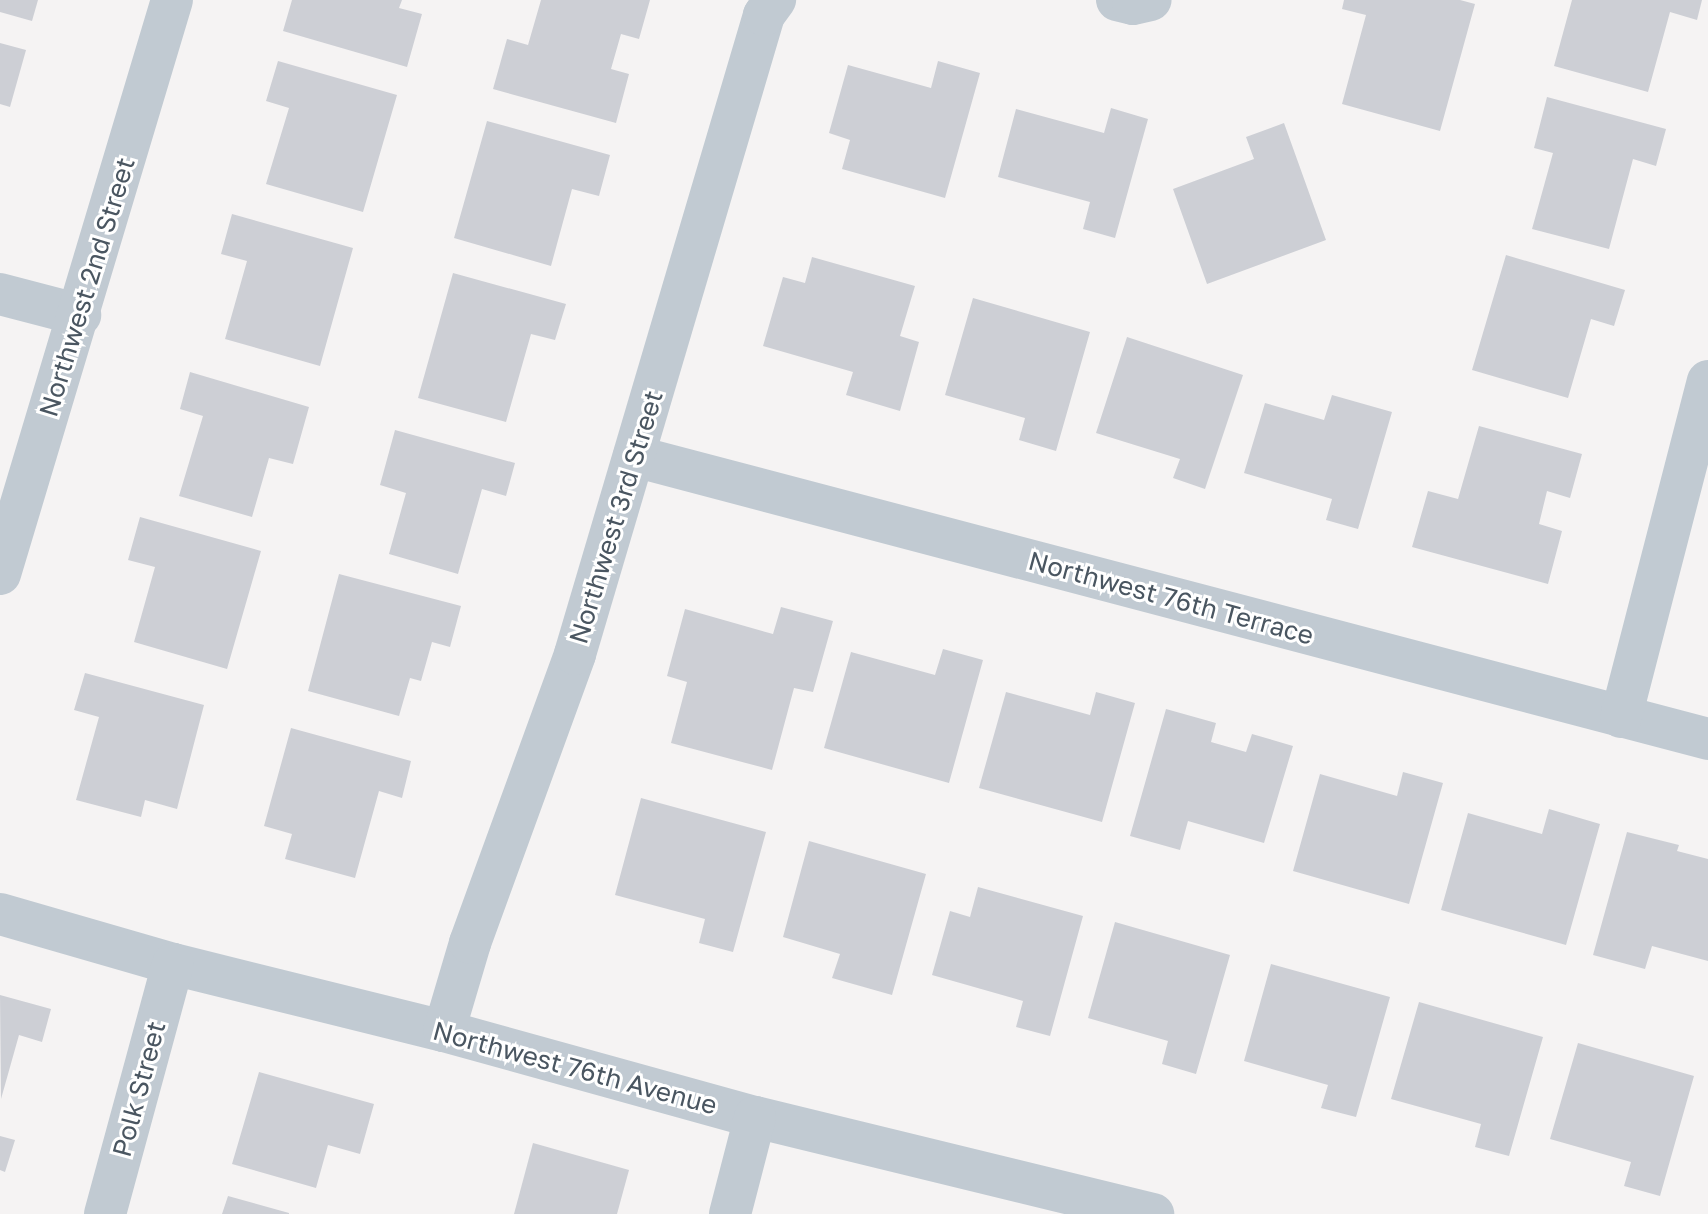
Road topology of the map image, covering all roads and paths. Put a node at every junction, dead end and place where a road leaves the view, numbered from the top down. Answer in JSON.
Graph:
{"nodes":[{"id":1,"x":172,"y":0,"type":"edge"},
{"id":2,"x":775,"y":0,"type":"edge"},
{"id":3,"x":1117,"y":0,"type":"edge"},
{"id":4,"x":1151,"y":0,"type":"edge"},
{"id":5,"x":0,"y":294,"type":"edge"},
{"id":6,"x":80,"y":315,"type":"junction"},
{"id":7,"x":1708,"y":381,"type":"edge"},
{"id":8,"x":634,"y":456,"type":"junction"},
{"id":9,"x":0,"y":574,"type":"edge"},
{"id":10,"x":1621,"y":717,"type":"junction"},
{"id":11,"x":1708,"y":739,"type":"edge"},
{"id":12,"x":0,"y":914,"type":"edge"},
{"id":13,"x":173,"y":964,"type":"junction"},
{"id":14,"x":444,"y":1031,"type":"junction"},
{"id":15,"x":755,"y":1117,"type":"junction"},
{"id":16,"x":105,"y":1214,"type":"edge"},
{"id":17,"x":730,"y":1214,"type":"edge"},
{"id":18,"x":1153,"y":1214,"type":"edge"}],
"edges":[{"from":1,"to":6,"type":"street","name":"Northwest 2nd Street"},
{"from":2,"to":8,"type":"street","name":"Northwest 3rd Street"},
{"from":3,"to":4,"type":"street"},
{"from":5,"to":6,"type":"street"},
{"from":6,"to":9,"type":"street","name":"Northwest 2nd Street"},
{"from":7,"to":10,"type":"street"},
{"from":8,"to":10,"type":"street","name":"Northwest 76th Terrace"},
{"from":8,"to":14,"type":"street","name":"Northwest 3rd Street"},
{"from":10,"to":11,"type":"street","name":"Northwest 76th Terrace"},
{"from":12,"to":13,"type":"street","name":"Northwest 76th Avenue"},
{"from":13,"to":14,"type":"street","name":"Northwest 76th Avenue"},
{"from":13,"to":16,"type":"street","name":"Polk Street"},
{"from":14,"to":15,"type":"street","name":"Northwest 76th Avenue"},
{"from":15,"to":17,"type":"street"},
{"from":15,"to":18,"type":"street","name":"Northwest 76th Avenue"}]}
